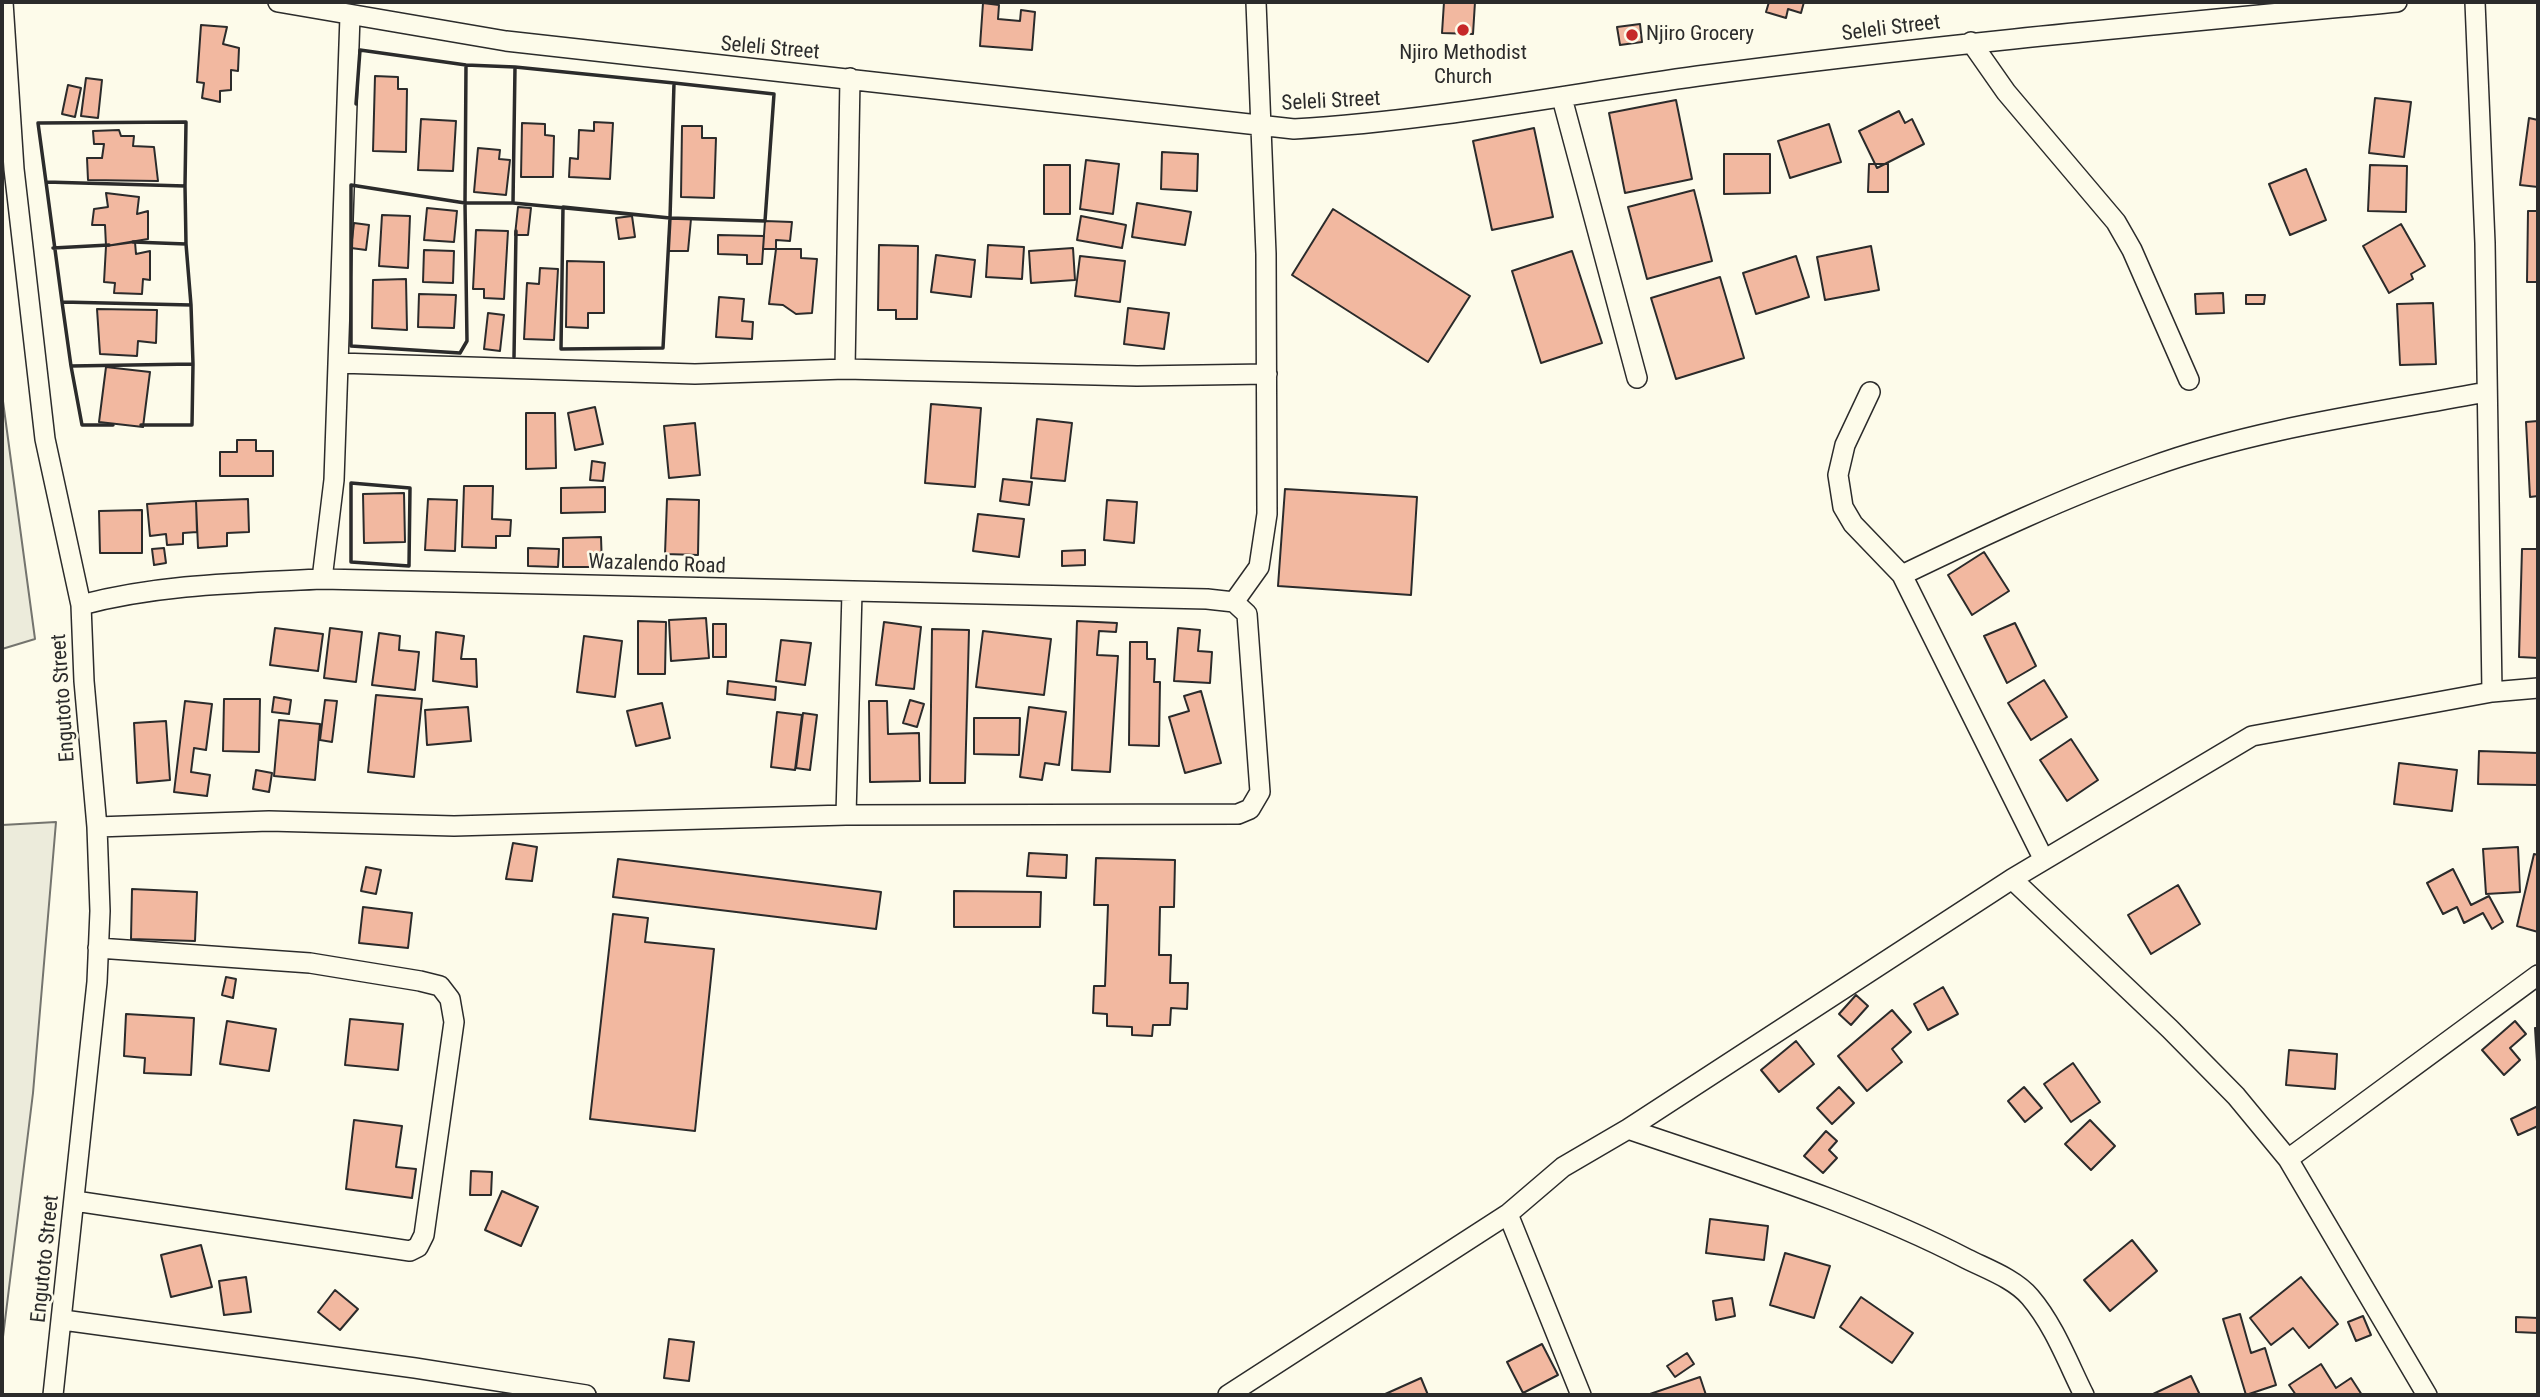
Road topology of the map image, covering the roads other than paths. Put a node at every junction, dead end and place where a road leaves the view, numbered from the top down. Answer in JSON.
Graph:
{"nodes":[{"id":1,"x":3,"y":2,"type":"edge"},
{"id":2,"x":278,"y":2,"type":"edge"},
{"id":3,"x":1256,"y":2,"type":"edge"},
{"id":4,"x":2397,"y":2,"type":"edge"},
{"id":5,"x":2474,"y":2,"type":"edge"},
{"id":6,"x":350,"y":16,"type":"junction"},
{"id":7,"x":1971,"y":42,"type":"junction"},
{"id":8,"x":850,"y":78,"type":"junction"},
{"id":9,"x":1562,"y":98,"type":"junction"},
{"id":10,"x":1263,"y":126,"type":"junction"},
{"id":11,"x":338,"y":363,"type":"junction"},
{"id":12,"x":845,"y":369,"type":"junction"},
{"id":13,"x":1267,"y":374,"type":"junction"},
{"id":14,"x":1637,"y":378,"type":"dead end"},
{"id":15,"x":2189,"y":380,"type":"dead end"},
{"id":16,"x":1870,"y":392,"type":"dead end"},
{"id":17,"x":2486,"y":392,"type":"junction"},
{"id":18,"x":1902,"y":575,"type":"junction"},
{"id":19,"x":322,"y":579,"type":"junction"},
{"id":20,"x":852,"y":592,"type":"junction"},
{"id":21,"x":1234,"y":602,"type":"junction"},
{"id":22,"x":82,"y":605,"type":"junction"},
{"id":23,"x":2538,"y":688,"type":"edge"},
{"id":24,"x":2492,"y":692,"type":"junction"},
{"id":25,"x":846,"y":815,"type":"junction"},
{"id":26,"x":97,"y":827,"type":"junction"},
{"id":27,"x":2044,"y":860,"type":"junction"},
{"id":28,"x":2012,"y":879,"type":"junction"},
{"id":29,"x":99,"y":948,"type":"junction"},
{"id":30,"x":2538,"y":975,"type":"edge"},
{"id":31,"x":1628,"y":1129,"type":"junction"},
{"id":32,"x":2288,"y":1159,"type":"junction"},
{"id":33,"x":75,"y":1202,"type":"junction"},
{"id":34,"x":1508,"y":1214,"type":"junction"},
{"id":35,"x":63,"y":1320,"type":"junction"},
{"id":36,"x":53,"y":1395,"type":"edge"},
{"id":37,"x":586,"y":1395,"type":"edge"},
{"id":38,"x":1228,"y":1395,"type":"edge"},
{"id":39,"x":1581,"y":1395,"type":"edge"},
{"id":40,"x":2084,"y":1395,"type":"edge"},
{"id":41,"x":2427,"y":1395,"type":"edge"}],
"edges":[{"from":1,"to":22,"type":"street","name":"Engutoto Street"},
{"from":2,"to":6,"type":"street","name":"Seleli Street"},
{"from":3,"to":10,"type":"street"},
{"from":4,"to":7,"type":"street","name":"Seleli Street"},
{"from":5,"to":17,"type":"street"},
{"from":6,"to":8,"type":"street","name":"Seleli Street"},
{"from":6,"to":11,"type":"street"},
{"from":7,"to":9,"type":"street","name":"Seleli Street"},
{"from":7,"to":15,"type":"street"},
{"from":8,"to":10,"type":"street","name":"Seleli Street"},
{"from":8,"to":12,"type":"street"},
{"from":9,"to":10,"type":"street","name":"Seleli Street"},
{"from":9,"to":14,"type":"street"},
{"from":10,"to":13,"type":"street"},
{"from":11,"to":12,"type":"street"},
{"from":11,"to":19,"type":"street"},
{"from":12,"to":13,"type":"street"},
{"from":13,"to":21,"type":"street"},
{"from":16,"to":18,"type":"street"},
{"from":17,"to":18,"type":"street"},
{"from":17,"to":24,"type":"street"},
{"from":18,"to":27,"type":"street"},
{"from":19,"to":20,"type":"street","name":"Wazalendo Road"},
{"from":19,"to":22,"type":"street","name":"Wazalendo Road"},
{"from":20,"to":21,"type":"street","name":"Wazalendo Road"},
{"from":20,"to":25,"type":"street"},
{"from":21,"to":25,"type":"street"},
{"from":22,"to":26,"type":"street","name":"Engutoto Street"},
{"from":23,"to":24,"type":"street"},
{"from":24,"to":27,"type":"street"},
{"from":25,"to":26,"type":"street"},
{"from":26,"to":29,"type":"street","name":"Engutoto Street"},
{"from":27,"to":28,"type":"street"},
{"from":28,"to":31,"type":"street"},
{"from":28,"to":32,"type":"street"},
{"from":29,"to":33,"type":"street","name":"Engutoto Street"},
{"from":29,"to":33,"type":"street"},
{"from":30,"to":32,"type":"street"},
{"from":31,"to":34,"type":"street"},
{"from":31,"to":40,"type":"street"},
{"from":32,"to":41,"type":"street"},
{"from":33,"to":35,"type":"street","name":"Engutoto Street"},
{"from":34,"to":38,"type":"street"},
{"from":34,"to":39,"type":"street"},
{"from":35,"to":36,"type":"street","name":"Engutoto Street"},
{"from":35,"to":37,"type":"street"}]}
